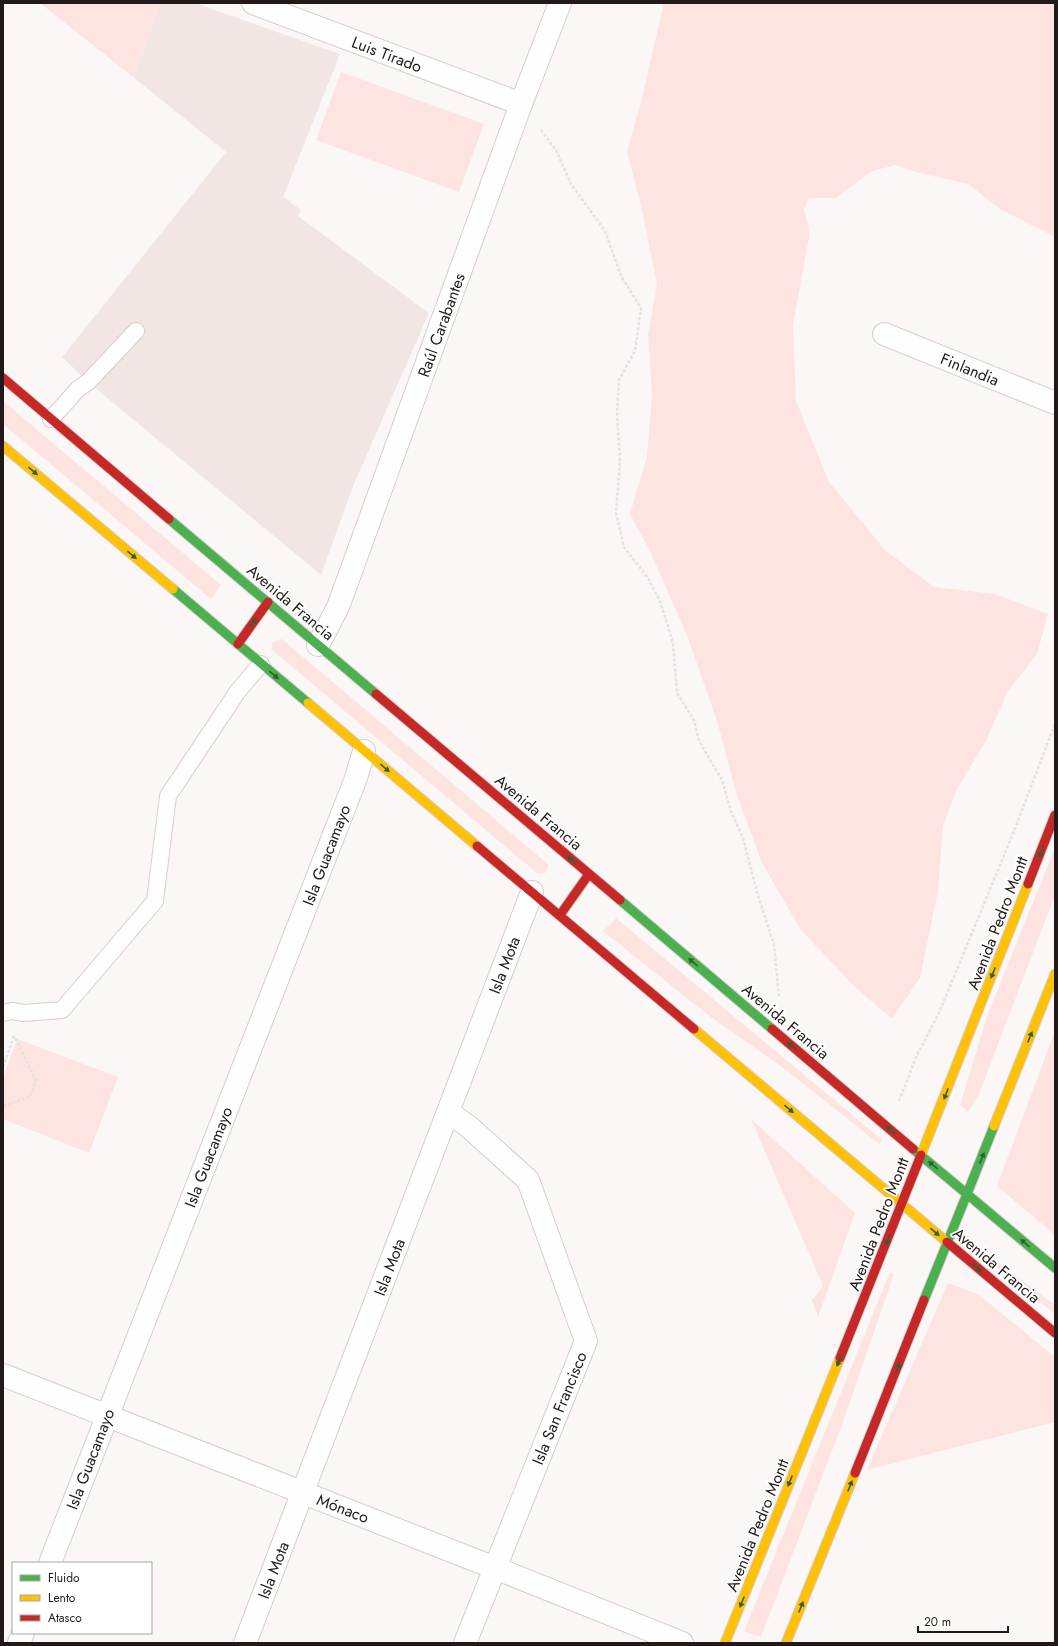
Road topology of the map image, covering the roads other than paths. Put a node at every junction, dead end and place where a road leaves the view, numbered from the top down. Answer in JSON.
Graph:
{"nodes":[{"id":1,"x":253,"y":3,"type":"edge"},
{"id":2,"x":560,"y":3,"type":"edge"},
{"id":3,"x":521,"y":104,"type":"junction"},
{"id":4,"x":136,"y":331,"type":"dead end"},
{"id":5,"x":884,"y":334,"type":"dead end"},
{"id":6,"x":3,"y":378,"type":"edge"},
{"id":7,"x":1055,"y":403,"type":"edge"},
{"id":8,"x":51,"y":419,"type":"junction"},
{"id":9,"x":3,"y":446,"type":"edge"},
{"id":10,"x":268,"y":602,"type":"junction"},
{"id":11,"x":238,"y":644,"type":"junction"},
{"id":12,"x":318,"y":645,"type":"junction"},
{"id":13,"x":261,"y":664,"type":"junction"},
{"id":14,"x":364,"y":751,"type":"junction"},
{"id":15,"x":1055,"y":815,"type":"edge"},
{"id":16,"x":589,"y":874,"type":"junction"},
{"id":17,"x":532,"y":892,"type":"junction"},
{"id":18,"x":560,"y":916,"type":"junction"},
{"id":19,"x":1055,"y":974,"type":"edge"},
{"id":20,"x":3,"y":1013,"type":"edge"},
{"id":21,"x":448,"y":1112,"type":"junction"},
{"id":22,"x":921,"y":1155,"type":"junction"},
{"id":23,"x":967,"y":1194,"type":"junction"},
{"id":24,"x":902,"y":1204,"type":"junction"},
{"id":25,"x":947,"y":1242,"type":"junction"},
{"id":26,"x":1055,"y":1268,"type":"edge"},
{"id":27,"x":1055,"y":1333,"type":"edge"},
{"id":28,"x":3,"y":1375,"type":"edge"},
{"id":29,"x":107,"y":1415,"type":"junction"},
{"id":30,"x":302,"y":1493,"type":"junction"},
{"id":31,"x":50,"y":1562,"type":"edge"},
{"id":32,"x":495,"y":1568,"type":"junction"},
{"id":33,"x":245,"y":1643,"type":"edge"},
{"id":34,"x":465,"y":1643,"type":"edge"},
{"id":35,"x":682,"y":1643,"type":"edge"},
{"id":36,"x":725,"y":1643,"type":"edge"},
{"id":37,"x":786,"y":1643,"type":"edge"}],
"edges":[{"from":1,"to":3,"type":"street","name":"Luis Tirado"},
{"from":2,"to":3,"type":"street","name":"Raúl Carabantes"},
{"from":3,"to":12,"type":"street","name":"Raúl Carabantes"},
{"from":4,"to":8,"type":"lane"},
{"from":5,"to":7,"type":"street","name":"Finlandia"},
{"from":6,"to":8,"type":"main road","name":"Avenida Francia"},
{"from":8,"to":10,"type":"main road","name":"Avenida Francia"},
{"from":9,"to":11,"type":"main road","name":"Avenida Francia","one_way":true},
{"from":11,"to":10,"type":"main road","one_way":true},
{"from":10,"to":12,"type":"main road","name":"Avenida Francia"},
{"from":11,"to":13,"type":"main road","name":"Avenida Francia"},
{"from":16,"to":12,"type":"main road","name":"Avenida Francia","one_way":true},
{"from":13,"to":14,"type":"main road","name":"Avenida Francia","one_way":true},
{"from":13,"to":20,"type":"lane"},
{"from":14,"to":17,"type":"main road","name":"Avenida Francia","one_way":true},
{"from":14,"to":29,"type":"street","name":"Isla Guacamayo"},
{"from":15,"to":22,"type":"main road","name":"Avenida Pedro Montt","one_way":true},
{"from":16,"to":18,"type":"main road"},
{"from":22,"to":16,"type":"main road","name":"Avenida Francia","one_way":true},
{"from":17,"to":18,"type":"main road","name":"Avenida Francia"},
{"from":17,"to":21,"type":"street","name":"Isla Mota"},
{"from":18,"to":24,"type":"main road","name":"Avenida Francia","one_way":true},
{"from":23,"to":19,"type":"main road","one_way":true},
{"from":21,"to":30,"type":"street","name":"Isla Mota"},
{"from":21,"to":32,"type":"street","name":"Isla San Francisco"},
{"from":23,"to":22,"type":"main road","name":"Avenida Francia","one_way":true},
{"from":22,"to":24,"type":"main road","name":"Avenida Pedro Montt"},
{"from":23,"to":25,"type":"main road"},
{"from":26,"to":23,"type":"main road","name":"Avenida Francia","one_way":true},
{"from":24,"to":25,"type":"main road","name":"Avenida Francia","one_way":true},
{"from":24,"to":36,"type":"main road","name":"Avenida Pedro Montt","one_way":true},
{"from":25,"to":27,"type":"main road","name":"Avenida Francia","one_way":true},
{"from":37,"to":25,"type":"main road","one_way":true},
{"from":28,"to":29,"type":"street","name":"Mónaco"},
{"from":29,"to":30,"type":"street","name":"Mónaco"},
{"from":29,"to":31,"type":"street","name":"Isla Guacamayo"},
{"from":30,"to":32,"type":"street","name":"Mónaco"},
{"from":30,"to":33,"type":"street","name":"Isla Mota"},
{"from":32,"to":34,"type":"street","name":"Isla San Francisco"},
{"from":32,"to":35,"type":"street","name":"Mónaco"}]}
